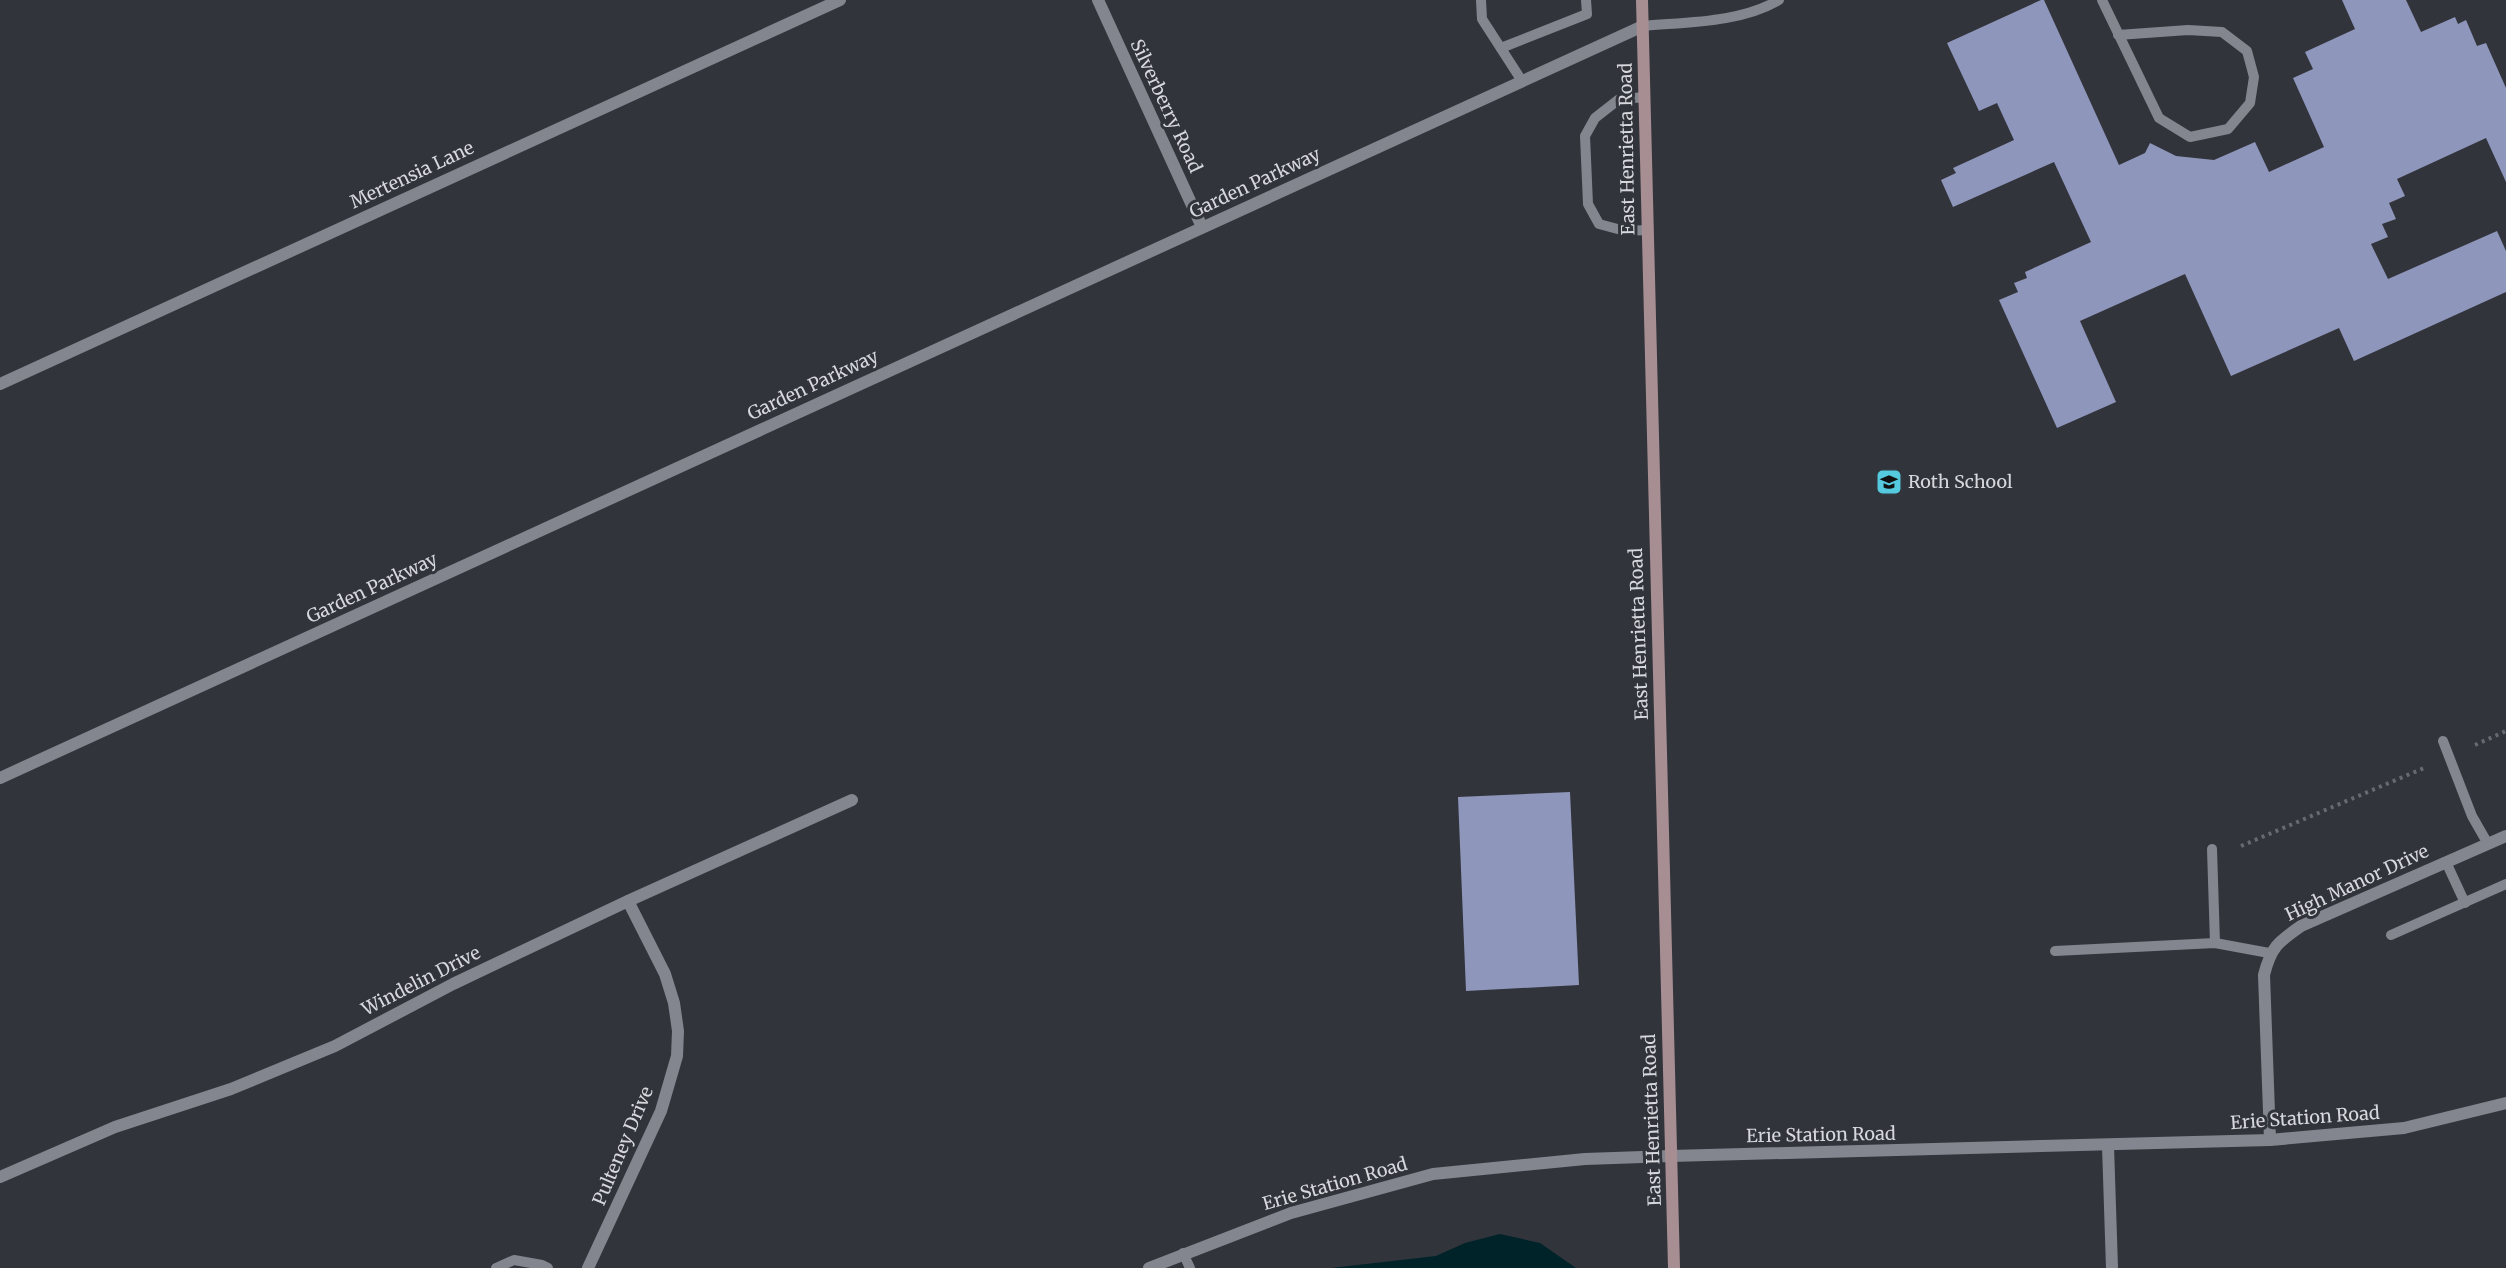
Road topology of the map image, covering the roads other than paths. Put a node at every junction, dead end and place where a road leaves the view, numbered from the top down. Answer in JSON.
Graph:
{"nodes":[{"id":1,"x":840,"y":0,"type":"edge"},
{"id":2,"x":1098,"y":0,"type":"edge"},
{"id":3,"x":1481,"y":0,"type":"edge"},
{"id":4,"x":1586,"y":0,"type":"edge"},
{"id":5,"x":1642,"y":0,"type":"edge"},
{"id":6,"x":1779,"y":0,"type":"edge"},
{"id":7,"x":2102,"y":0,"type":"edge"},
{"id":8,"x":1642,"y":26,"type":"junction"},
{"id":9,"x":2118,"y":35,"type":"junction"},
{"id":10,"x":1501,"y":48,"type":"junction"},
{"id":11,"x":1522,"y":81,"type":"junction"},
{"id":12,"x":1643,"y":97,"type":"junction"},
{"id":13,"x":1202,"y":227,"type":"junction"},
{"id":14,"x":1647,"y":230,"type":"junction"},
{"id":15,"x":0,"y":384,"type":"edge"},
{"id":16,"x":2443,"y":741,"type":"dead end"},
{"id":17,"x":0,"y":778,"type":"edge"},
{"id":18,"x":852,"y":800,"type":"dead end"},
{"id":19,"x":2506,"y":836,"type":"edge"},
{"id":20,"x":2488,"y":844,"type":"junction"},
{"id":21,"x":2212,"y":849,"type":"dead end"},
{"id":22,"x":2446,"y":862,"type":"junction"},
{"id":23,"x":2506,"y":884,"type":"edge"},
{"id":24,"x":628,"y":901,"type":"junction"},
{"id":25,"x":2465,"y":903,"type":"junction"},
{"id":26,"x":2391,"y":935,"type":"dead end"},
{"id":27,"x":2215,"y":943,"type":"junction"},
{"id":28,"x":2055,"y":951,"type":"dead end"},
{"id":29,"x":2269,"y":953,"type":"junction"},
{"id":30,"x":2506,"y":1103,"type":"edge"},
{"id":31,"x":2270,"y":1140,"type":"junction"},
{"id":32,"x":2108,"y":1146,"type":"junction"},
{"id":33,"x":1671,"y":1156,"type":"junction"},
{"id":34,"x":0,"y":1177,"type":"edge"},
{"id":35,"x":1183,"y":1253,"type":"junction"},
{"id":36,"x":496,"y":1268,"type":"edge"},
{"id":37,"x":548,"y":1268,"type":"edge"},
{"id":38,"x":588,"y":1268,"type":"edge"},
{"id":39,"x":1149,"y":1268,"type":"edge"},
{"id":40,"x":1190,"y":1268,"type":"edge"},
{"id":41,"x":1674,"y":1268,"type":"edge"},
{"id":42,"x":2112,"y":1268,"type":"edge"}],
"edges":[{"from":1,"to":15,"type":"street","name":"Mertensia Lane"},
{"from":2,"to":13,"type":"street","name":"Silverberry Road"},
{"from":3,"to":10,"type":"lane"},
{"from":4,"to":10,"type":"lane"},
{"from":5,"to":8,"type":"main road","name":"East Henrietta Road"},
{"from":6,"to":8,"type":"lane"},
{"from":7,"to":9,"type":"lane"},
{"from":8,"to":11,"type":"street","name":"Garden Parkway"},
{"from":8,"to":12,"type":"main road","name":"East Henrietta Road"},
{"from":9,"to":9,"type":"lane"},
{"from":10,"to":11,"type":"lane"},
{"from":11,"to":13,"type":"street","name":"Garden Parkway"},
{"from":12,"to":14,"type":"main road","name":"East Henrietta Road"},
{"from":12,"to":14,"type":"lane"},
{"from":13,"to":17,"type":"street","name":"Garden Parkway"},
{"from":14,"to":33,"type":"main road","name":"East Henrietta Road"},
{"from":16,"to":20,"type":"lane"},
{"from":18,"to":24,"type":"street","name":"Windelin Drive"},
{"from":19,"to":20,"type":"street","name":"High Manor Drive"},
{"from":20,"to":22,"type":"street","name":"High Manor Drive"},
{"from":21,"to":27,"type":"lane"},
{"from":22,"to":25,"type":"lane"},
{"from":22,"to":29,"type":"street","name":"High Manor Drive"},
{"from":23,"to":25,"type":"lane"},
{"from":24,"to":34,"type":"street","name":"Windelin Drive"},
{"from":24,"to":38,"type":"street","name":"Pulteney Drive"},
{"from":25,"to":26,"type":"lane"},
{"from":27,"to":28,"type":"lane"},
{"from":27,"to":29,"type":"lane"},
{"from":29,"to":31,"type":"street"},
{"from":30,"to":31,"type":"street","name":"Erie Station Road"},
{"from":31,"to":32,"type":"street","name":"Erie Station Road"},
{"from":32,"to":33,"type":"street","name":"Erie Station Road"},
{"from":32,"to":42,"type":"street"},
{"from":33,"to":35,"type":"street","name":"Erie Station Road"},
{"from":33,"to":41,"type":"main road","name":"East Henrietta Road"},
{"from":35,"to":39,"type":"street","name":"Erie Station Road"},
{"from":35,"to":40,"type":"lane"},
{"from":36,"to":37,"type":"lane"}]}
